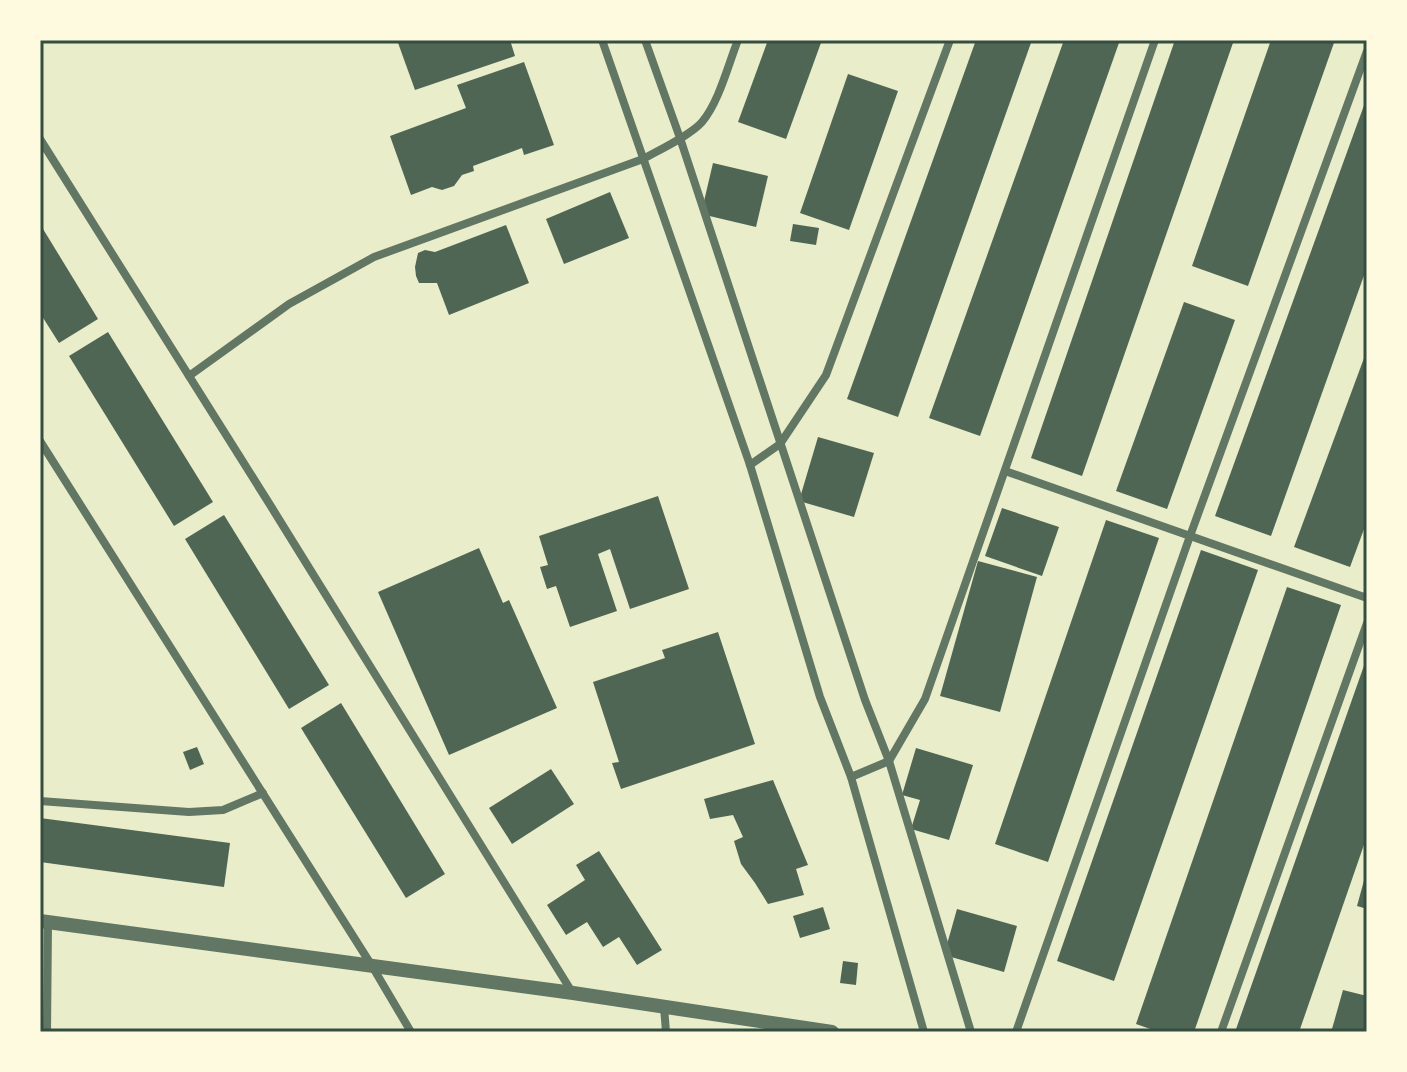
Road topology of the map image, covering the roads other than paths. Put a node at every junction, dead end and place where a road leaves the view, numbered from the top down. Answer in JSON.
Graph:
{"nodes":[{"id":1,"x":602,"y":40,"type":"edge"},
{"id":2,"x":645,"y":40,"type":"edge"},
{"id":3,"x":738,"y":40,"type":"edge"},
{"id":4,"x":950,"y":40,"type":"edge"},
{"id":5,"x":1155,"y":40,"type":"edge"},
{"id":6,"x":1367,"y":51,"type":"edge"},
{"id":7,"x":680,"y":138,"type":"junction"},
{"id":8,"x":40,"y":139,"type":"edge"},
{"id":9,"x":643,"y":159,"type":"junction"},
{"id":10,"x":189,"y":376,"type":"junction"},
{"id":11,"x":40,"y":441,"type":"edge"},
{"id":12,"x":780,"y":444,"type":"junction"},
{"id":13,"x":750,"y":465,"type":"junction"},
{"id":14,"x":1005,"y":471,"type":"junction"},
{"id":15,"x":1190,"y":536,"type":"junction"},
{"id":16,"x":1367,"y":598,"type":"edge"},
{"id":17,"x":1367,"y":623,"type":"edge"},
{"id":18,"x":889,"y":761,"type":"junction"},
{"id":19,"x":851,"y":777,"type":"junction"},
{"id":20,"x":263,"y":793,"type":"junction"},
{"id":21,"x":40,"y":801,"type":"edge"},
{"id":22,"x":44,"y":921,"type":"edge"},
{"id":23,"x":372,"y":966,"type":"junction"},
{"id":24,"x":573,"y":993,"type":"junction"},
{"id":25,"x":664,"y":1007,"type":"junction"},
{"id":26,"x":47,"y":1032,"type":"edge"},
{"id":27,"x":411,"y":1032,"type":"edge"},
{"id":28,"x":666,"y":1032,"type":"edge"},
{"id":29,"x":832,"y":1032,"type":"edge"},
{"id":30,"x":924,"y":1032,"type":"edge"},
{"id":31,"x":971,"y":1032,"type":"edge"},
{"id":32,"x":1016,"y":1032,"type":"edge"},
{"id":33,"x":1221,"y":1032,"type":"edge"}],
"edges":[{"from":1,"to":9,"type":"street"},
{"from":2,"to":7,"type":"street"},
{"from":3,"to":7,"type":"street"},
{"from":4,"to":12,"type":"street"},
{"from":5,"to":14,"type":"street"},
{"from":6,"to":15,"type":"street"},
{"from":7,"to":9,"type":"street"},
{"from":7,"to":12,"type":"street"},
{"from":8,"to":10,"type":"street"},
{"from":9,"to":10,"type":"street"},
{"from":9,"to":13,"type":"street"},
{"from":10,"to":24,"type":"street"},
{"from":11,"to":20,"type":"street"},
{"from":12,"to":13,"type":"street"},
{"from":12,"to":18,"type":"street"},
{"from":13,"to":19,"type":"street"},
{"from":14,"to":15,"type":"street"},
{"from":14,"to":18,"type":"street"},
{"from":15,"to":16,"type":"street"},
{"from":15,"to":32,"type":"street"},
{"from":17,"to":33,"type":"street"},
{"from":18,"to":19,"type":"street"},
{"from":18,"to":31,"type":"street"},
{"from":19,"to":30,"type":"street"},
{"from":20,"to":21,"type":"street"},
{"from":20,"to":23,"type":"street"},
{"from":22,"to":23,"type":"street"},
{"from":22,"to":26,"type":"street"},
{"from":23,"to":24,"type":"street"},
{"from":23,"to":27,"type":"street"},
{"from":24,"to":25,"type":"street"},
{"from":25,"to":28,"type":"street"},
{"from":25,"to":29,"type":"street"}]}
